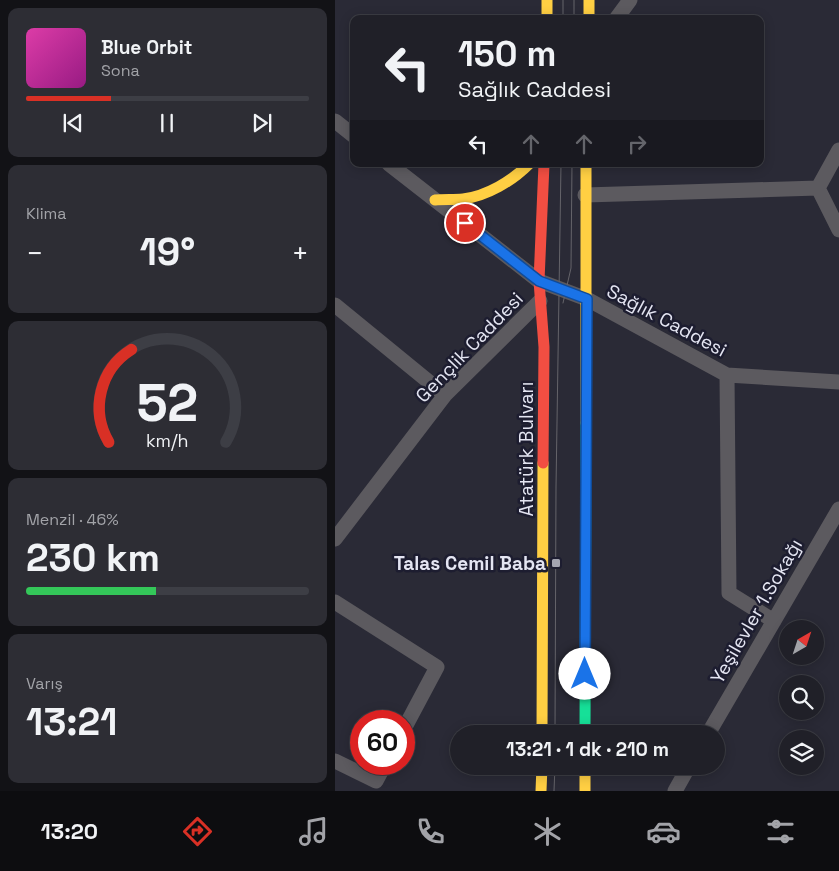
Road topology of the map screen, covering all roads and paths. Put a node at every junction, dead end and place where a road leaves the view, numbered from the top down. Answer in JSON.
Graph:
{"nodes":[{"id":1,"x":547,"y":0,"type":"edge"},
{"id":2,"x":589,"y":0,"type":"edge"},
{"id":3,"x":630,"y":0,"type":"edge"},
{"id":4,"x":547,"y":15,"type":"edge"},
{"id":5,"x":589,"y":15,"type":"edge"},
{"id":6,"x":619,"y":15,"type":"edge"},
{"id":7,"x":335,"y":121,"type":"edge"},
{"id":8,"x":350,"y":133,"type":"edge"},
{"id":9,"x":839,"y":150,"type":"edge"},
{"id":10,"x":393,"y":167,"type":"edge"},
{"id":11,"x":526,"y":167,"type":"edge"},
{"id":12,"x":545,"y":167,"type":"edge"},
{"id":13,"x":586,"y":167,"type":"edge"},
{"id":14,"x":817,"y":188,"type":"junction"},
{"id":15,"x":585,"y":195,"type":"junction"},
{"id":16,"x":435,"y":200,"type":"junction"},
{"id":17,"x":839,"y":230,"type":"edge"},
{"id":18,"x":539,"y":281,"type":"junction"},
{"id":19,"x":587,"y":299,"type":"junction"},
{"id":20,"x":540,"y":301,"type":"junction"},
{"id":21,"x":335,"y":305,"type":"edge"},
{"id":22,"x":727,"y":375,"type":"junction"},
{"id":23,"x":839,"y":382,"type":"edge"},
{"id":24,"x":445,"y":395,"type":"junction"},
{"id":25,"x":839,"y":509,"type":"edge"},
{"id":26,"x":335,"y":539,"type":"edge"},
{"id":27,"x":335,"y":602,"type":"edge"},
{"id":28,"x":774,"y":621,"type":"junction"},
{"id":29,"x":414,"y":710,"type":"edge"},
{"id":30,"x":542,"y":725,"type":"edge"},
{"id":31,"x":585,"y":725,"type":"edge"},
{"id":32,"x":713,"y":725,"type":"edge"},
{"id":33,"x":335,"y":761,"type":"edge"},
{"id":34,"x":350,"y":768,"type":"edge"},
{"id":35,"x":364,"y":775,"type":"edge"},
{"id":36,"x":379,"y":775,"type":"edge"},
{"id":37,"x":542,"y":775,"type":"edge"},
{"id":38,"x":585,"y":775,"type":"edge"},
{"id":39,"x":684,"y":775,"type":"edge"},
{"id":40,"x":541,"y":791,"type":"edge"},
{"id":41,"x":585,"y":791,"type":"edge"},
{"id":42,"x":675,"y":791,"type":"edge"}],
"edges":[{"from":1,"to":4,"type":"main road"},
{"from":2,"to":5,"type":"main road"},
{"from":3,"to":6,"type":"street"},
{"from":7,"to":8,"type":"street"},
{"from":9,"to":14,"type":"street"},
{"from":10,"to":16,"type":"street","name":"Sağlık Caddesi"},
{"from":11,"to":16,"type":"main road"},
{"from":12,"to":18,"type":"main road","name":"Atatürk Bulvarı"},
{"from":13,"to":15,"type":"main road"},
{"from":14,"to":15,"type":"street"},
{"from":14,"to":17,"type":"street"},
{"from":15,"to":19,"type":"main road"},
{"from":16,"to":18,"type":"street","name":"Sağlık Caddesi"},
{"from":18,"to":19,"type":"street","name":"Sağlık Caddesi"},
{"from":18,"to":20,"type":"main road","name":"Atatürk Bulvarı"},
{"from":19,"to":22,"type":"street","name":"Sağlık Caddesi"},
{"from":19,"to":31,"type":"main road"},
{"from":20,"to":24,"type":"street","name":"Gençlik Caddesi"},
{"from":20,"to":30,"type":"main road","name":"Atatürk Bulvarı"},
{"from":21,"to":24,"type":"street"},
{"from":22,"to":23,"type":"street","name":"Sağlık Caddesi"},
{"from":22,"to":28,"type":"street"},
{"from":24,"to":26,"type":"street","name":"Gençlik Caddesi"},
{"from":25,"to":28,"type":"street","name":"Yeşilevler 1.Sokağı"},
{"from":27,"to":29,"type":"street"},
{"from":28,"to":32,"type":"street","name":"Yeşilevler 1.Sokağı"},
{"from":33,"to":34,"type":"street"},
{"from":35,"to":36,"type":"street"},
{"from":37,"to":40,"type":"main road"},
{"from":38,"to":41,"type":"main road"},
{"from":39,"to":42,"type":"street"}]}
